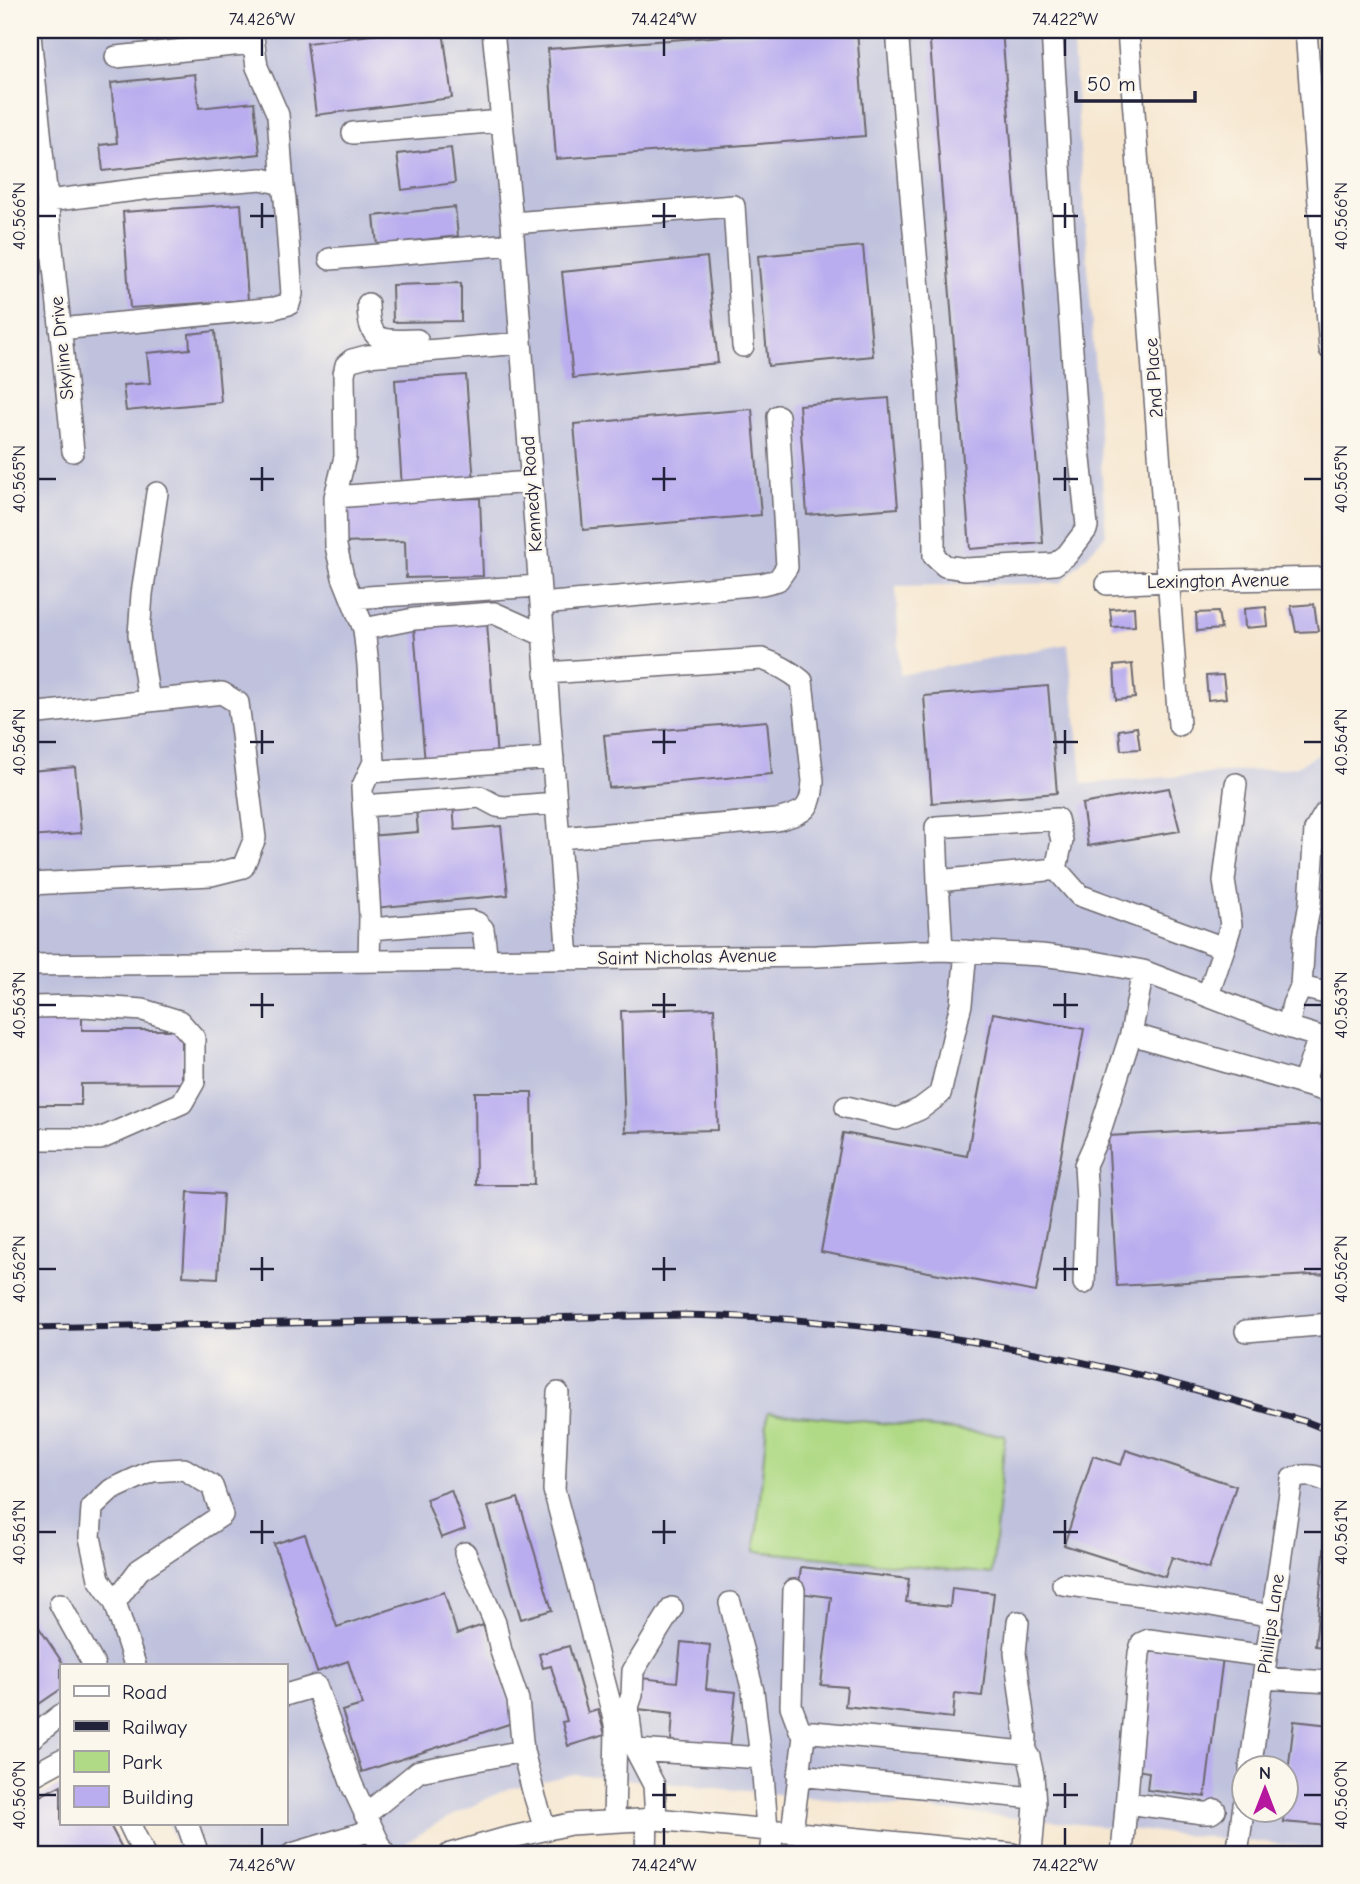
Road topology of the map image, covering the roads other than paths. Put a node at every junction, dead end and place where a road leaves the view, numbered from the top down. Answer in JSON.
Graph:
{"nodes":[{"id":1,"x":493,"y":30,"type":"edge"},
{"id":2,"x":897,"y":30,"type":"edge"},
{"id":3,"x":1052,"y":30,"type":"edge"},
{"id":4,"x":1128,"y":30,"type":"edge"},
{"id":5,"x":1306,"y":30,"type":"edge"},
{"id":6,"x":30,"y":35,"type":"edge"},
{"id":7,"x":253,"y":36,"type":"edge"},
{"id":8,"x":116,"y":57,"type":"dead end"},
{"id":9,"x":34,"y":100,"type":"edge"},
{"id":10,"x":502,"y":121,"type":"junction"},
{"id":11,"x":353,"y":133,"type":"dead end"},
{"id":12,"x":283,"y":187,"type":"junction"},
{"id":13,"x":48,"y":201,"type":"junction"},
{"id":14,"x":50,"y":227,"type":"junction"},
{"id":15,"x":512,"y":234,"type":"junction"},
{"id":16,"x":30,"y":235,"type":"edge"},
{"id":17,"x":330,"y":259,"type":"dead end"},
{"id":18,"x":368,"y":304,"type":"dead end"},
{"id":19,"x":60,"y":329,"type":"junction"},
{"id":20,"x":520,"y":338,"type":"junction"},
{"id":21,"x":743,"y":346,"type":"dead end"},
{"id":22,"x":1330,"y":349,"type":"edge"},
{"id":23,"x":778,"y":416,"type":"dead end"},
{"id":24,"x":74,"y":451,"type":"dead end"},
{"id":25,"x":531,"y":482,"type":"junction"},
{"id":26,"x":157,"y":493,"type":"dead end"},
{"id":27,"x":335,"y":497,"type":"junction"},
{"id":28,"x":1330,"y":578,"type":"edge"},
{"id":29,"x":1168,"y":581,"type":"junction"},
{"id":30,"x":1107,"y":584,"type":"dead end"},
{"id":31,"x":540,"y":595,"type":"junction"},
{"id":32,"x":352,"y":598,"type":"junction"},
{"id":33,"x":364,"y":629,"type":"junction"},
{"id":34,"x":543,"y":635,"type":"junction"},
{"id":35,"x":546,"y":673,"type":"junction"},
{"id":36,"x":149,"y":701,"type":"junction"},
{"id":37,"x":30,"y":714,"type":"edge"},
{"id":38,"x":1179,"y":725,"type":"dead end"},
{"id":39,"x":553,"y":758,"type":"junction"},
{"id":40,"x":369,"y":772,"type":"junction"},
{"id":41,"x":1236,"y":784,"type":"dead end"},
{"id":42,"x":556,"y":803,"type":"junction"},
{"id":43,"x":363,"y":806,"type":"junction"},
{"id":44,"x":1330,"y":810,"type":"edge"},
{"id":45,"x":559,"y":838,"type":"junction"},
{"id":46,"x":1056,"y":869,"type":"junction"},
{"id":47,"x":938,"y":881,"type":"junction"},
{"id":48,"x":30,"y":884,"type":"edge"},
{"id":49,"x":370,"y":929,"type":"junction"},
{"id":50,"x":1224,"y":948,"type":"junction"},
{"id":51,"x":942,"y":950,"type":"junction"},
{"id":52,"x":966,"y":951,"type":"junction"},
{"id":53,"x":568,"y":959,"type":"junction"},
{"id":54,"x":487,"y":960,"type":"junction"},
{"id":55,"x":369,"y":961,"type":"junction"},
{"id":56,"x":30,"y":965,"type":"edge"},
{"id":57,"x":1143,"y":971,"type":"junction"},
{"id":58,"x":1301,"y":987,"type":"junction"},
{"id":59,"x":1330,"y":994,"type":"edge"},
{"id":60,"x":1208,"y":995,"type":"junction"},
{"id":61,"x":30,"y":1007,"type":"edge"},
{"id":62,"x":1288,"y":1027,"type":"junction"},
{"id":63,"x":1132,"y":1034,"type":"junction"},
{"id":64,"x":1324,"y":1038,"type":"edge"},
{"id":65,"x":1303,"y":1084,"type":"junction"},
{"id":66,"x":1330,"y":1092,"type":"edge"},
{"id":67,"x":846,"y":1107,"type":"dead end"},
{"id":68,"x":30,"y":1139,"type":"edge"},
{"id":69,"x":1084,"y":1283,"type":"dead end"},
{"id":70,"x":1330,"y":1324,"type":"edge"},
{"id":71,"x":1246,"y":1331,"type":"dead end"},
{"id":72,"x":558,"y":1393,"type":"dead end"},
{"id":73,"x":1330,"y":1482,"type":"edge"},
{"id":74,"x":465,"y":1553,"type":"dead end"},
{"id":75,"x":1063,"y":1584,"type":"dead end"},
{"id":76,"x":794,"y":1590,"type":"dead end"},
{"id":77,"x":116,"y":1602,"type":"junction"},
{"id":78,"x":730,"y":1603,"type":"dead end"},
{"id":79,"x":60,"y":1604,"type":"dead end"},
{"id":80,"x":672,"y":1608,"type":"dead end"},
{"id":81,"x":1272,"y":1616,"type":"junction"},
{"id":82,"x":1018,"y":1622,"type":"dead end"},
{"id":83,"x":1266,"y":1656,"type":"junction"},
{"id":84,"x":93,"y":1664,"type":"edge"},
{"id":85,"x":135,"y":1664,"type":"edge"},
{"id":86,"x":1263,"y":1678,"type":"junction"},
{"id":87,"x":1330,"y":1682,"type":"edge"},
{"id":88,"x":287,"y":1694,"type":"edge"},
{"id":89,"x":60,"y":1716,"type":"edge"},
{"id":90,"x":804,"y":1736,"type":"junction"},
{"id":91,"x":30,"y":1740,"type":"edge"},
{"id":92,"x":636,"y":1750,"type":"junction"},
{"id":93,"x":523,"y":1751,"type":"junction"},
{"id":94,"x":1027,"y":1755,"type":"junction"},
{"id":95,"x":1252,"y":1755,"type":"edge"},
{"id":96,"x":762,"y":1758,"type":"junction"},
{"id":97,"x":60,"y":1761,"type":"edge"},
{"id":98,"x":798,"y":1775,"type":"junction"},
{"id":99,"x":30,"y":1777,"type":"edge"},
{"id":100,"x":1034,"y":1798,"type":"junction"},
{"id":101,"x":1126,"y":1803,"type":"junction"},
{"id":102,"x":1215,"y":1810,"type":"dead end"},
{"id":103,"x":651,"y":1819,"type":"junction"},
{"id":104,"x":614,"y":1821,"type":"junction"},
{"id":105,"x":369,"y":1823,"type":"junction"},
{"id":106,"x":130,"y":1825,"type":"edge"},
{"id":107,"x":188,"y":1825,"type":"edge"},
{"id":108,"x":1241,"y":1825,"type":"edge"},
{"id":109,"x":545,"y":1829,"type":"junction"},
{"id":110,"x":777,"y":1831,"type":"junction"},
{"id":111,"x":854,"y":1847,"type":"edge"},
{"id":112,"x":965,"y":1852,"type":"edge"},
{"id":113,"x":144,"y":1854,"type":"edge"},
{"id":114,"x":198,"y":1854,"type":"edge"},
{"id":115,"x":292,"y":1854,"type":"edge"},
{"id":116,"x":384,"y":1854,"type":"edge"},
{"id":117,"x":453,"y":1854,"type":"edge"},
{"id":118,"x":646,"y":1854,"type":"edge"},
{"id":119,"x":770,"y":1854,"type":"edge"},
{"id":120,"x":1012,"y":1854,"type":"edge"},
{"id":121,"x":1031,"y":1854,"type":"edge"},
{"id":122,"x":1122,"y":1854,"type":"edge"},
{"id":123,"x":1237,"y":1854,"type":"edge"}],
"edges":[{"from":1,"to":10,"type":"street","name":"Kennedy Road"},
{"from":2,"to":3,"type":"street"},
{"from":4,"to":29,"type":"street","name":"2nd Place"},
{"from":5,"to":22,"type":"street"},
{"from":6,"to":9,"type":"street","name":"Skyline Drive"},
{"from":7,"to":8,"type":"street"},
{"from":7,"to":12,"type":"street"},
{"from":9,"to":13,"type":"street","name":"Skyline Drive"},
{"from":10,"to":11,"type":"street"},
{"from":10,"to":15,"type":"street","name":"Kennedy Road"},
{"from":12,"to":13,"type":"street"},
{"from":12,"to":19,"type":"street"},
{"from":13,"to":14,"type":"street","name":"Skyline Drive"},
{"from":14,"to":16,"type":"street"},
{"from":14,"to":19,"type":"street","name":"Skyline Drive"},
{"from":15,"to":17,"type":"street"},
{"from":15,"to":20,"type":"street","name":"Kennedy Road"},
{"from":15,"to":21,"type":"street"},
{"from":18,"to":20,"type":"street"},
{"from":19,"to":24,"type":"street","name":"Skyline Drive"},
{"from":20,"to":25,"type":"street","name":"Kennedy Road"},
{"from":20,"to":27,"type":"street"},
{"from":23,"to":31,"type":"street"},
{"from":25,"to":27,"type":"street"},
{"from":25,"to":31,"type":"street","name":"Kennedy Road"},
{"from":26,"to":36,"type":"street"},
{"from":27,"to":32,"type":"street"},
{"from":28,"to":29,"type":"street","name":"Lexington Avenue"},
{"from":29,"to":30,"type":"street","name":"Lexington Avenue"},
{"from":29,"to":38,"type":"street","name":"2nd Place"},
{"from":31,"to":32,"type":"street"},
{"from":31,"to":34,"type":"street","name":"Kennedy Road"},
{"from":32,"to":33,"type":"street"},
{"from":33,"to":34,"type":"street"},
{"from":33,"to":40,"type":"street"},
{"from":34,"to":35,"type":"street","name":"Kennedy Road"},
{"from":35,"to":39,"type":"street","name":"Kennedy Road"},
{"from":35,"to":45,"type":"street"},
{"from":36,"to":37,"type":"street"},
{"from":36,"to":48,"type":"street"},
{"from":39,"to":40,"type":"street"},
{"from":39,"to":42,"type":"street","name":"Kennedy Road"},
{"from":40,"to":43,"type":"street"},
{"from":41,"to":50,"type":"street"},
{"from":42,"to":43,"type":"street"},
{"from":42,"to":45,"type":"street","name":"Kennedy Road"},
{"from":43,"to":49,"type":"street"},
{"from":44,"to":58,"type":"street"},
{"from":45,"to":53,"type":"street","name":"Kennedy Road"},
{"from":46,"to":47,"type":"street"},
{"from":46,"to":47,"type":"street"},
{"from":46,"to":50,"type":"street"},
{"from":47,"to":51,"type":"street"},
{"from":49,"to":54,"type":"street"},
{"from":49,"to":55,"type":"street"},
{"from":50,"to":60,"type":"street"},
{"from":51,"to":52,"type":"street","name":"Saint Nicholas Avenue"},
{"from":51,"to":53,"type":"street","name":"Saint Nicholas Avenue"},
{"from":52,"to":57,"type":"street","name":"Saint Nicholas Avenue"},
{"from":52,"to":67,"type":"street"},
{"from":53,"to":54,"type":"street","name":"Saint Nicholas Avenue"},
{"from":54,"to":55,"type":"street","name":"Saint Nicholas Avenue"},
{"from":55,"to":56,"type":"street","name":"Saint Nicholas Avenue"},
{"from":57,"to":60,"type":"street","name":"Saint Nicholas Avenue"},
{"from":57,"to":63,"type":"street"},
{"from":58,"to":59,"type":"street"},
{"from":58,"to":62,"type":"street"},
{"from":60,"to":62,"type":"street","name":"Saint Nicholas Avenue"},
{"from":61,"to":68,"type":"street"},
{"from":62,"to":64,"type":"street","name":"Saint Nicholas Avenue"},
{"from":63,"to":65,"type":"street"},
{"from":63,"to":69,"type":"street"},
{"from":64,"to":65,"type":"street"},
{"from":65,"to":66,"type":"street"},
{"from":70,"to":71,"type":"street"},
{"from":72,"to":104,"type":"street"},
{"from":73,"to":81,"type":"street","name":"Phillips Lane"},
{"from":74,"to":93,"type":"street"},
{"from":75,"to":81,"type":"street"},
{"from":76,"to":90,"type":"street"},
{"from":77,"to":77,"type":"street"},
{"from":77,"to":85,"type":"street"},
{"from":78,"to":96,"type":"street"},
{"from":79,"to":84,"type":"street"},
{"from":80,"to":92,"type":"street"},
{"from":81,"to":83,"type":"street","name":"Phillips Lane"},
{"from":82,"to":94,"type":"street"},
{"from":83,"to":86,"type":"street","name":"Phillips Lane"},
{"from":83,"to":101,"type":"street"},
{"from":86,"to":87,"type":"street"},
{"from":86,"to":95,"type":"street","name":"Phillips Lane"},
{"from":88,"to":105,"type":"street"},
{"from":89,"to":91,"type":"street"},
{"from":90,"to":94,"type":"street"},
{"from":90,"to":98,"type":"street"},
{"from":92,"to":96,"type":"street"},
{"from":92,"to":103,"type":"street"},
{"from":93,"to":105,"type":"street"},
{"from":93,"to":109,"type":"street"},
{"from":94,"to":100,"type":"street"},
{"from":96,"to":110,"type":"street"},
{"from":97,"to":99,"type":"street"},
{"from":98,"to":100,"type":"street"},
{"from":98,"to":110,"type":"street"},
{"from":100,"to":121,"type":"street"},
{"from":101,"to":102,"type":"street"},
{"from":101,"to":122,"type":"street"},
{"from":103,"to":104,"type":"street"},
{"from":103,"to":110,"type":"street"},
{"from":103,"to":118,"type":"street"},
{"from":104,"to":109,"type":"street"},
{"from":105,"to":115,"type":"street"},
{"from":105,"to":116,"type":"street"},
{"from":106,"to":113,"type":"street"},
{"from":107,"to":114,"type":"street"},
{"from":108,"to":123,"type":"street"},
{"from":109,"to":117,"type":"street"},
{"from":110,"to":111,"type":"street"},
{"from":110,"to":119,"type":"street"},
{"from":111,"to":112,"type":"street"},
{"from":112,"to":120,"type":"street"}]}
